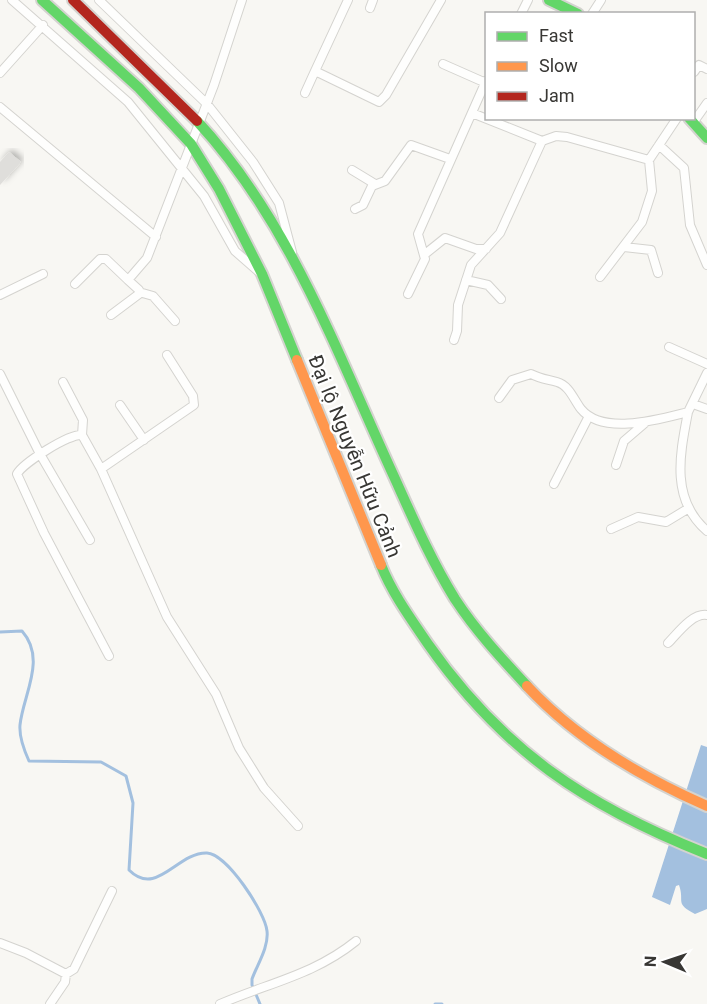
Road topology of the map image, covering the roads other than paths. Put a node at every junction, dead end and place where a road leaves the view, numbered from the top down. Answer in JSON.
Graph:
{"nodes":[{"id":1,"x":12,"y":0,"type":"edge"},
{"id":2,"x":42,"y":0,"type":"edge"},
{"id":3,"x":73,"y":0,"type":"edge"},
{"id":4,"x":99,"y":0,"type":"edge"},
{"id":5,"x":242,"y":0,"type":"edge"},
{"id":6,"x":348,"y":0,"type":"edge"},
{"id":7,"x":441,"y":0,"type":"edge"},
{"id":8,"x":549,"y":0,"type":"edge"},
{"id":9,"x":574,"y":12,"type":"edge"},
{"id":10,"x":43,"y":25,"type":"junction"},
{"id":11,"x":443,"y":64,"type":"dead end"},
{"id":12,"x":707,"y":69,"type":"edge"},
{"id":13,"x":695,"y":70,"type":"edge"},
{"id":14,"x":315,"y":71,"type":"junction"},
{"id":15,"x":0,"y":73,"type":"edge"},
{"id":16,"x":485,"y":82,"type":"edge"},
{"id":17,"x":485,"y":84,"type":"edge"},
{"id":18,"x":305,"y":93,"type":"dead end"},
{"id":19,"x":707,"y":103,"type":"edge"},
{"id":20,"x":207,"y":104,"type":"junction"},
{"id":21,"x":0,"y":107,"type":"edge"},
{"id":22,"x":472,"y":113,"type":"junction"},
{"id":23,"x":695,"y":116,"type":"edge"},
{"id":24,"x":485,"y":118,"type":"edge"},
{"id":25,"x":490,"y":120,"type":"edge"},
{"id":26,"x":676,"y":120,"type":"edge"},
{"id":27,"x":691,"y":121,"type":"edge"},
{"id":28,"x":200,"y":123,"type":"junction"},
{"id":29,"x":707,"y":138,"type":"edge"},
{"id":30,"x":542,"y":141,"type":"junction"},
{"id":31,"x":191,"y":144,"type":"junction"},
{"id":32,"x":659,"y":145,"type":"junction"},
{"id":33,"x":450,"y":159,"type":"junction"},
{"id":34,"x":649,"y":160,"type":"junction"},
{"id":35,"x":183,"y":166,"type":"junction"},
{"id":36,"x":352,"y":170,"type":"dead end"},
{"id":37,"x":375,"y":184,"type":"junction"},
{"id":38,"x":355,"y":208,"type":"dead end"},
{"id":39,"x":156,"y":237,"type":"junction"},
{"id":40,"x":624,"y":247,"type":"junction"},
{"id":41,"x":486,"y":249,"type":"junction"},
{"id":42,"x":425,"y":254,"type":"junction"},
{"id":43,"x":294,"y":259,"type":"junction"},
{"id":44,"x":707,"y":266,"type":"edge"},
{"id":45,"x":658,"y":273,"type":"dead end"},
{"id":46,"x":43,"y":274,"type":"dead end"},
{"id":47,"x":262,"y":274,"type":"junction"},
{"id":48,"x":600,"y":277,"type":"dead end"},
{"id":49,"x":128,"y":280,"type":"junction"},
{"id":50,"x":466,"y":280,"type":"junction"},
{"id":51,"x":75,"y":284,"type":"dead end"},
{"id":52,"x":139,"y":292,"type":"junction"},
{"id":53,"x":408,"y":294,"type":"dead end"},
{"id":54,"x":0,"y":295,"type":"edge"},
{"id":55,"x":501,"y":299,"type":"dead end"},
{"id":56,"x":111,"y":315,"type":"dead end"},
{"id":57,"x":175,"y":321,"type":"dead end"},
{"id":58,"x":454,"y":340,"type":"dead end"},
{"id":59,"x":669,"y":347,"type":"dead end"},
{"id":60,"x":167,"y":355,"type":"dead end"},
{"id":61,"x":707,"y":364,"type":"edge"},
{"id":62,"x":707,"y":373,"type":"edge"},
{"id":63,"x":0,"y":374,"type":"edge"},
{"id":64,"x":63,"y":382,"type":"dead end"},
{"id":65,"x":499,"y":398,"type":"dead end"},
{"id":66,"x":120,"y":405,"type":"dead end"},
{"id":67,"x":690,"y":408,"type":"junction"},
{"id":68,"x":707,"y":409,"type":"edge"},
{"id":69,"x":589,"y":416,"type":"junction"},
{"id":70,"x":646,"y":422,"type":"junction"},
{"id":71,"x":82,"y":435,"type":"junction"},
{"id":72,"x":144,"y":440,"type":"junction"},
{"id":73,"x":40,"y":454,"type":"junction"},
{"id":74,"x":616,"y":465,"type":"dead end"},
{"id":75,"x":101,"y":469,"type":"junction"},
{"id":76,"x":554,"y":484,"type":"dead end"},
{"id":77,"x":689,"y":508,"type":"junction"},
{"id":78,"x":611,"y":529,"type":"dead end"},
{"id":79,"x":707,"y":531,"type":"edge"},
{"id":80,"x":90,"y":540,"type":"dead end"},
{"id":81,"x":707,"y":615,"type":"edge"},
{"id":82,"x":668,"y":643,"type":"dead end"},
{"id":83,"x":109,"y":656,"type":"dead end"},
{"id":84,"x":707,"y":806,"type":"edge"},
{"id":85,"x":298,"y":826,"type":"dead end"},
{"id":86,"x":707,"y":854,"type":"edge"},
{"id":87,"x":112,"y":891,"type":"dead end"},
{"id":88,"x":356,"y":941,"type":"dead end"},
{"id":89,"x":0,"y":943,"type":"edge"},
{"id":90,"x":66,"y":974,"type":"junction"},
{"id":91,"x":50,"y":1004,"type":"edge"},
{"id":92,"x":220,"y":1004,"type":"edge"}],
"edges":[{"from":1,"to":10,"type":"street"},
{"from":2,"to":31,"type":"main road","name":"Đại lộ Nguyễn Hữu Cảnh"},
{"from":3,"to":28,"type":"main road","name":"Đại lộ Nguyễn Hữu Cảnh"},
{"from":4,"to":20,"type":"street"},
{"from":5,"to":20,"type":"street"},
{"from":6,"to":14,"type":"street"},
{"from":7,"to":14,"type":"street"},
{"from":8,"to":9,"type":"main road"},
{"from":10,"to":15,"type":"street"},
{"from":10,"to":35,"type":"street"},
{"from":11,"to":16,"type":"street"},
{"from":12,"to":13,"type":"street"},
{"from":14,"to":18,"type":"street"},
{"from":17,"to":22,"type":"street"},
{"from":19,"to":23,"type":"street"},
{"from":20,"to":28,"type":"street"},
{"from":20,"to":43,"type":"street"},
{"from":21,"to":39,"type":"street"},
{"from":22,"to":24,"type":"street"},
{"from":22,"to":33,"type":"street"},
{"from":25,"to":30,"type":"street"},
{"from":26,"to":32,"type":"street"},
{"from":27,"to":29,"type":"main road"},
{"from":28,"to":31,"type":"street"},
{"from":28,"to":43,"type":"main road","name":"Đại lộ Nguyễn Hữu Cảnh"},
{"from":30,"to":34,"type":"street"},
{"from":30,"to":41,"type":"street"},
{"from":31,"to":35,"type":"street"},
{"from":31,"to":47,"type":"main road","name":"Đại lộ Nguyễn Hữu Cảnh"},
{"from":32,"to":34,"type":"street"},
{"from":32,"to":44,"type":"street"},
{"from":33,"to":37,"type":"street"},
{"from":33,"to":42,"type":"street"},
{"from":34,"to":40,"type":"street"},
{"from":35,"to":39,"type":"street"},
{"from":35,"to":47,"type":"street"},
{"from":36,"to":37,"type":"street"},
{"from":37,"to":38,"type":"street"},
{"from":39,"to":49,"type":"street"},
{"from":40,"to":45,"type":"street"},
{"from":40,"to":48,"type":"street"},
{"from":41,"to":42,"type":"street"},
{"from":41,"to":50,"type":"street"},
{"from":42,"to":53,"type":"street"},
{"from":43,"to":84,"type":"main road","name":"Đại lộ Nguyễn Hữu Cảnh"},
{"from":46,"to":54,"type":"street"},
{"from":47,"to":86,"type":"main road","name":"Đại lộ Nguyễn Hữu Cảnh"},
{"from":49,"to":51,"type":"street"},
{"from":49,"to":52,"type":"street"},
{"from":50,"to":55,"type":"street"},
{"from":50,"to":58,"type":"street"},
{"from":52,"to":56,"type":"street"},
{"from":52,"to":57,"type":"street"},
{"from":59,"to":61,"type":"street"},
{"from":60,"to":72,"type":"street"},
{"from":62,"to":67,"type":"street"},
{"from":63,"to":73,"type":"street"},
{"from":64,"to":71,"type":"street"},
{"from":65,"to":69,"type":"street"},
{"from":66,"to":72,"type":"street"},
{"from":67,"to":68,"type":"street"},
{"from":67,"to":70,"type":"street"},
{"from":67,"to":77,"type":"street"},
{"from":69,"to":70,"type":"street"},
{"from":69,"to":76,"type":"street"},
{"from":70,"to":74,"type":"street"},
{"from":71,"to":73,"type":"street"},
{"from":71,"to":75,"type":"street"},
{"from":72,"to":75,"type":"street"},
{"from":73,"to":80,"type":"street"},
{"from":73,"to":83,"type":"street"},
{"from":75,"to":85,"type":"street"},
{"from":77,"to":78,"type":"street"},
{"from":77,"to":79,"type":"street"},
{"from":81,"to":82,"type":"street"},
{"from":87,"to":90,"type":"street"},
{"from":88,"to":92,"type":"street"},
{"from":89,"to":90,"type":"street"},
{"from":90,"to":91,"type":"street"}]}
